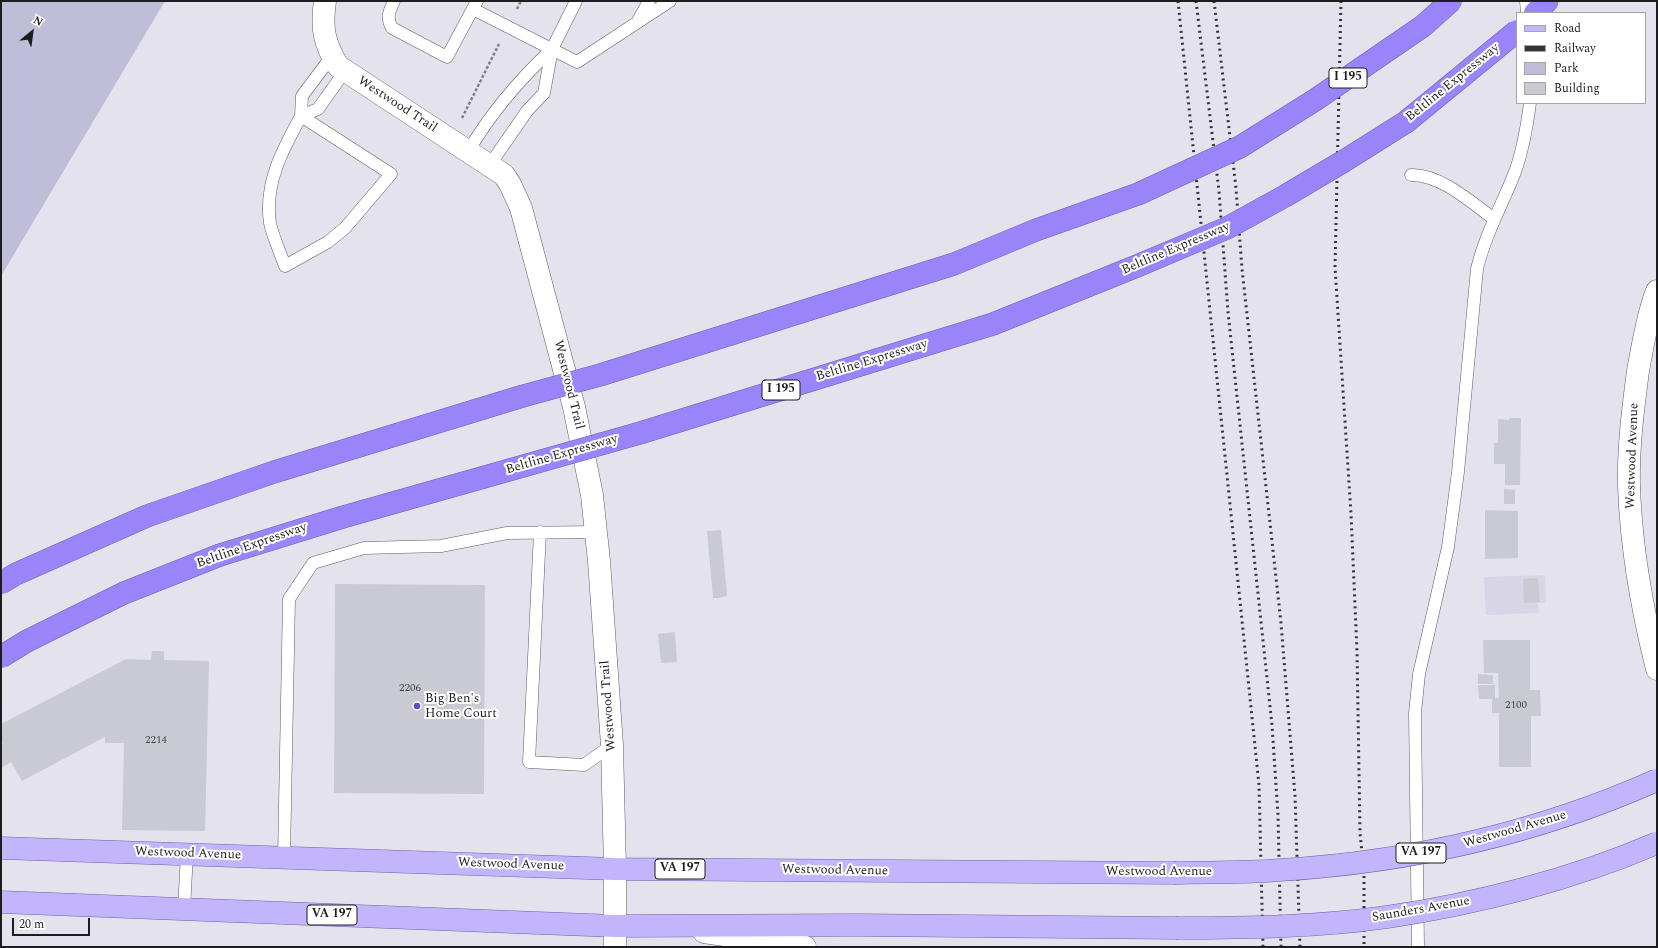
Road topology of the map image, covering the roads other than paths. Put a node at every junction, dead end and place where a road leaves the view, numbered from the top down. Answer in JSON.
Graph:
{"nodes":[{"id":1,"x":325,"y":1,"type":"edge"},
{"id":2,"x":394,"y":1,"type":"edge"},
{"id":3,"x":576,"y":1,"type":"edge"},
{"id":4,"x":649,"y":1,"type":"edge"},
{"id":5,"x":670,"y":1,"type":"edge"},
{"id":6,"x":1451,"y":1,"type":"edge"},
{"id":7,"x":1526,"y":1,"type":"edge"},
{"id":8,"x":1547,"y":1,"type":"edge"},
{"id":9,"x":475,"y":5,"type":"edge"},
{"id":10,"x":1527,"y":12,"type":"edge"},
{"id":11,"x":1536,"y":12,"type":"edge"},
{"id":12,"x":638,"y":22,"type":"junction"},
{"id":13,"x":1516,"y":32,"type":"edge"},
{"id":14,"x":552,"y":49,"type":"junction"},
{"id":15,"x":338,"y":64,"type":"junction"},
{"id":16,"x":1530,"y":104,"type":"edge"},
{"id":17,"x":301,"y":116,"type":"junction"},
{"id":18,"x":468,"y":152,"type":"junction"},
{"id":19,"x":489,"y":166,"type":"junction"},
{"id":20,"x":1411,"y":176,"type":"dead end"},
{"id":21,"x":1494,"y":219,"type":"junction"},
{"id":22,"x":1657,"y":291,"type":"edge"},
{"id":23,"x":540,"y":532,"type":"junction"},
{"id":24,"x":596,"y":532,"type":"junction"},
{"id":25,"x":1,"y":583,"type":"edge"},
{"id":26,"x":1,"y":657,"type":"edge"},
{"id":27,"x":1657,"y":669,"type":"edge"},
{"id":28,"x":612,"y":745,"type":"junction"},
{"id":29,"x":1657,"y":780,"type":"edge"},
{"id":30,"x":1657,"y":843,"type":"edge"},
{"id":31,"x":1,"y":848,"type":"edge"},
{"id":32,"x":187,"y":854,"type":"junction"},
{"id":33,"x":284,"y":858,"type":"junction"},
{"id":34,"x":615,"y":869,"type":"junction"},
{"id":35,"x":1,"y":902,"type":"edge"},
{"id":36,"x":184,"y":909,"type":"junction"},
{"id":37,"x":663,"y":927,"type":"junction"},
{"id":38,"x":615,"y":937,"type":"edge"},
{"id":39,"x":805,"y":947,"type":"edge"},
{"id":40,"x":1418,"y":947,"type":"edge"}],
"edges":[{"from":1,"to":15,"type":"street"},
{"from":2,"to":9,"type":"lane"},
{"from":3,"to":14,"type":"lane"},
{"from":4,"to":12,"type":"lane"},
{"from":5,"to":12,"type":"lane"},
{"from":6,"to":25,"type":"highway","number":"I 195","bridge":true},
{"from":7,"to":10,"type":"lane"},
{"from":8,"to":11,"type":"highway"},
{"from":9,"to":14,"type":"lane"},
{"from":12,"to":14,"type":"lane"},
{"from":13,"to":26,"type":"highway","name":"Beltline Expressway","number":"I 195","bridge":true},
{"from":14,"to":18,"type":"lane"},
{"from":14,"to":19,"type":"lane"},
{"from":15,"to":17,"type":"lane"},
{"from":15,"to":17,"type":"lane"},
{"from":15,"to":18,"type":"street","name":"Westwood Trail"},
{"from":16,"to":21,"type":"lane"},
{"from":17,"to":17,"type":"lane"},
{"from":18,"to":19,"type":"street","name":"Westwood Trail"},
{"from":19,"to":24,"type":"street","name":"Westwood Trail"},
{"from":20,"to":21,"type":"lane"},
{"from":21,"to":40,"type":"lane"},
{"from":22,"to":27,"type":"street","name":"Westwood Avenue"},
{"from":23,"to":24,"type":"lane"},
{"from":23,"to":28,"type":"lane"},
{"from":23,"to":33,"type":"lane"},
{"from":24,"to":28,"type":"street","name":"Westwood Trail"},
{"from":28,"to":34,"type":"street","name":"Westwood Trail"},
{"from":29,"to":34,"type":"main road","name":"Westwood Avenue","number":"VA 197","bridge":true},
{"from":30,"to":37,"type":"main road","name":"Saunders Avenue","number":"VA 197","bridge":true},
{"from":31,"to":32,"type":"main road","name":"Westwood Avenue","number":"VA 197"},
{"from":32,"to":33,"type":"main road","name":"Westwood Avenue","number":"VA 197"},
{"from":32,"to":36,"type":"lane"},
{"from":33,"to":34,"type":"main road","name":"Westwood Avenue","number":"VA 197"},
{"from":34,"to":38,"type":"street","name":"Westwood Trail"},
{"from":35,"to":36,"type":"main road","number":"VA 197"},
{"from":36,"to":38,"type":"main road","number":"VA 197"},
{"from":37,"to":38,"type":"main road","number":"VA 197"},
{"from":37,"to":39,"type":"street"}]}
